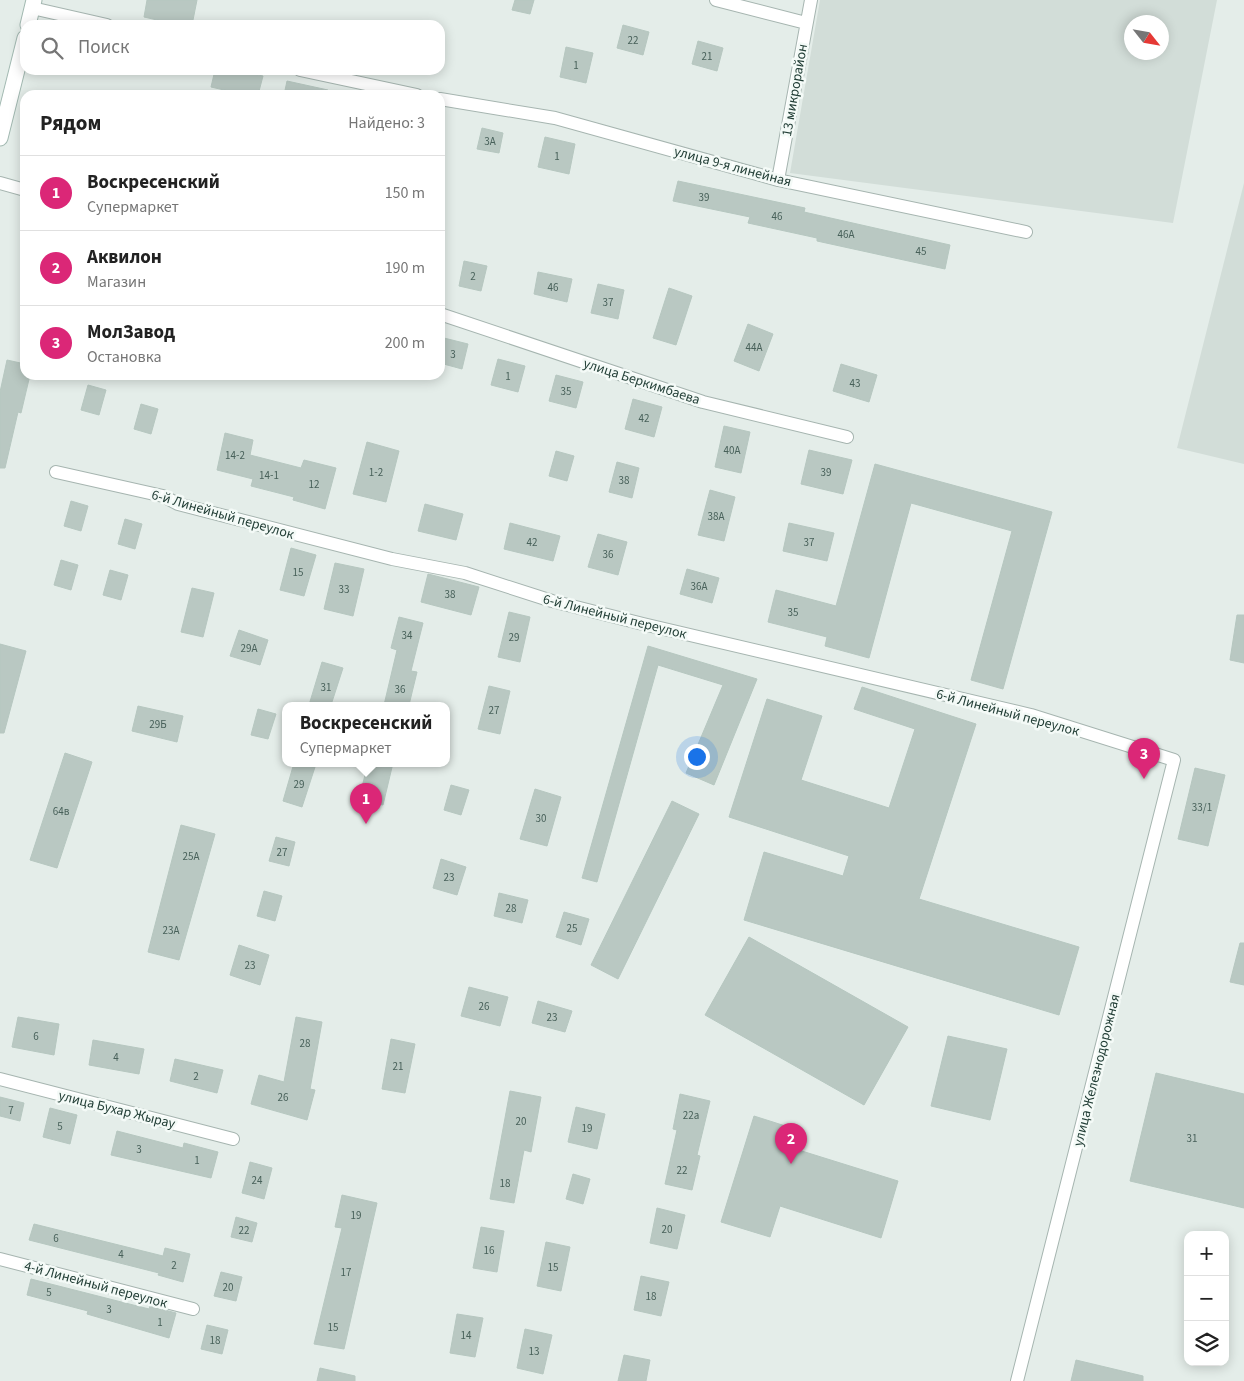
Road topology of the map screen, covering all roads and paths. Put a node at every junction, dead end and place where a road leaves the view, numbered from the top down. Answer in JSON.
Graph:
{"nodes":[{"id":1,"x":716,"y":0,"type":"edge"},
{"id":2,"x":811,"y":0,"type":"edge"},
{"id":3,"x":33,"y":4,"type":"edge"},
{"id":4,"x":29,"y":20,"type":"edge"},
{"id":5,"x":89,"y":20,"type":"edge"},
{"id":6,"x":806,"y":23,"type":"junction"},
{"id":7,"x":20,"y":58,"type":"edge"},
{"id":8,"x":323,"y":75,"type":"edge"},
{"id":9,"x":394,"y":90,"type":"edge"},
{"id":10,"x":445,"y":100,"type":"edge"},
{"id":11,"x":0,"y":138,"type":"edge"},
{"id":12,"x":778,"y":180,"type":"junction"},
{"id":13,"x":0,"y":183,"type":"edge"},
{"id":14,"x":20,"y":189,"type":"edge"},
{"id":15,"x":1026,"y":232,"type":"dead end"},
{"id":16,"x":445,"y":316,"type":"edge"},
{"id":17,"x":847,"y":437,"type":"dead end"},
{"id":18,"x":56,"y":472,"type":"dead end"},
{"id":19,"x":1174,"y":760,"type":"joint"},
{"id":20,"x":0,"y":1079,"type":"edge"},
{"id":21,"x":233,"y":1139,"type":"dead end"},
{"id":22,"x":0,"y":1259,"type":"edge"},
{"id":23,"x":193,"y":1309,"type":"dead end"},
{"id":24,"x":1017,"y":1381,"type":"edge"}],
"edges":[{"from":1,"to":6,"type":"street"},
{"from":2,"to":6,"type":"street","name":"13 микрорайон"},
{"from":3,"to":4,"type":"street"},
{"from":3,"to":5,"type":"street"},
{"from":6,"to":12,"type":"street","name":"13 микрорайон"},
{"from":7,"to":11,"type":"street"},
{"from":8,"to":9,"type":"street"},
{"from":10,"to":12,"type":"street","name":"улица 9-я линейная"},
{"from":12,"to":15,"type":"street","name":"улица 9-я линейная"},
{"from":13,"to":14,"type":"street"},
{"from":16,"to":17,"type":"street","name":"улица Беркимбаева"},
{"from":18,"to":19,"type":"street","name":"6-й Линейный переулок"},
{"from":19,"to":24,"type":"street","name":"улица Железнодорожная"},
{"from":20,"to":21,"type":"street","name":"улица Бухар Жырау"},
{"from":22,"to":23,"type":"street","name":"4-й Линейный переулок"}]}
